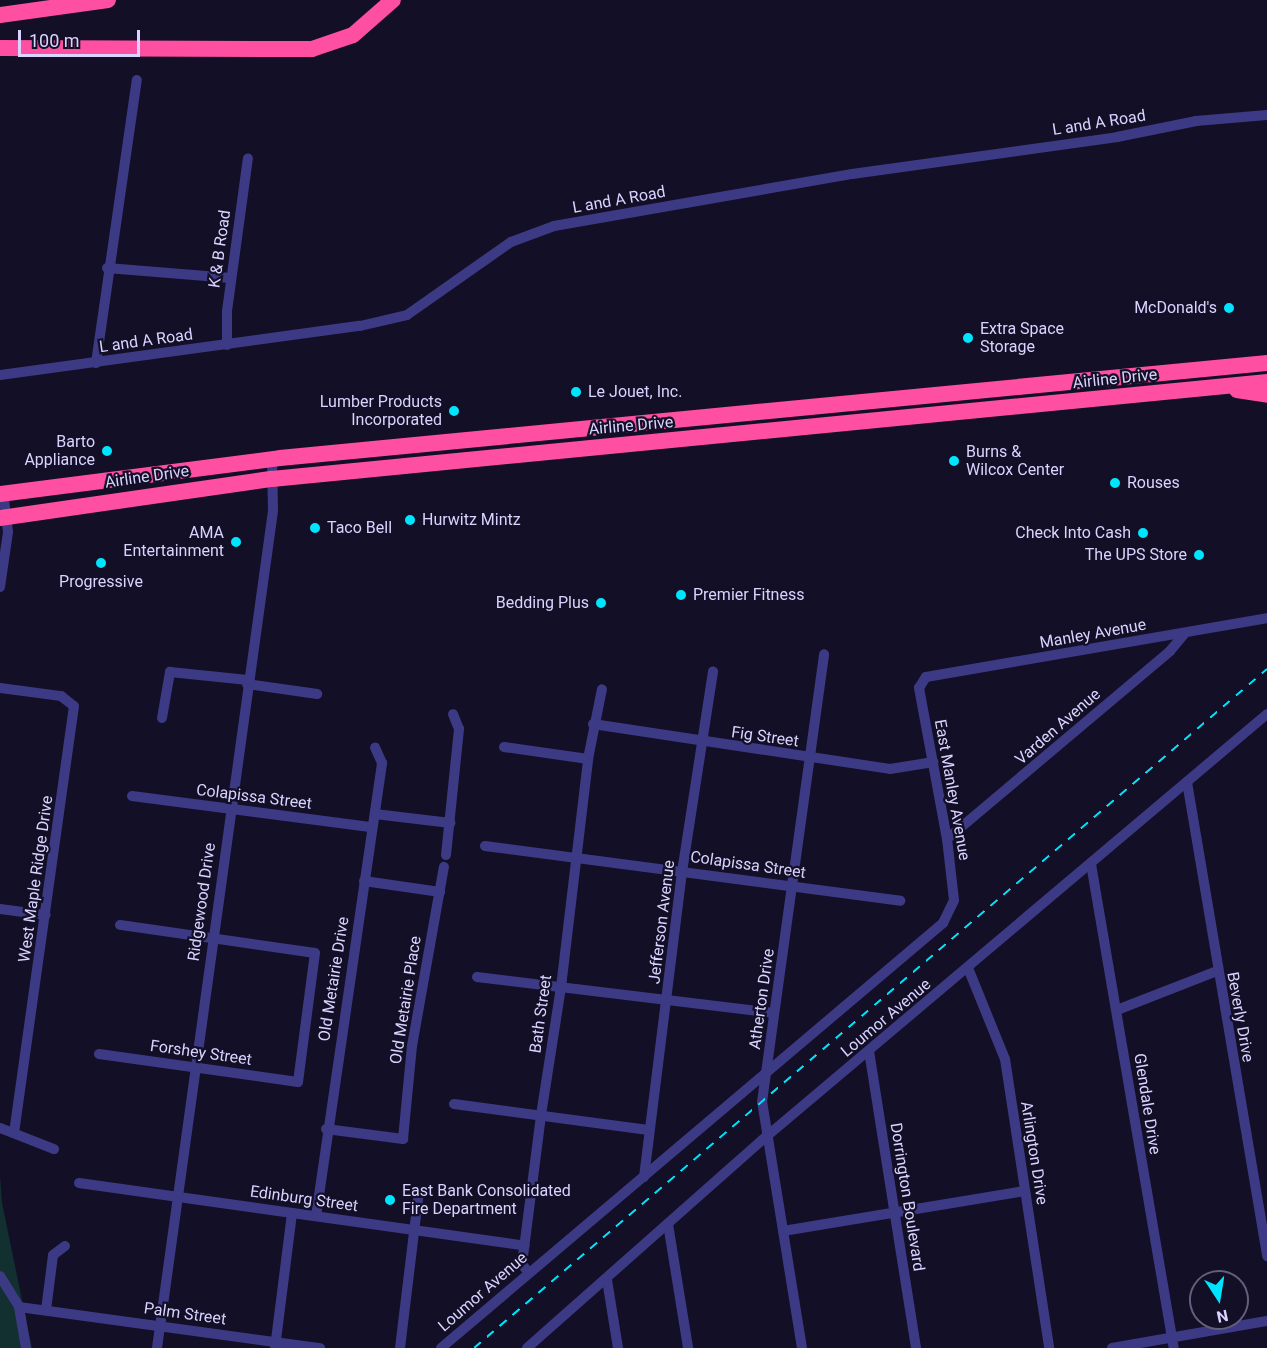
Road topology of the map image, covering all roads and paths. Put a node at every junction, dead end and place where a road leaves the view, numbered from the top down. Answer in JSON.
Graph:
{"nodes":[{"id":1,"x":108,"y":0,"type":"edge"},
{"id":2,"x":393,"y":0,"type":"edge"},
{"id":3,"x":0,"y":15,"type":"edge"},
{"id":4,"x":0,"y":48,"type":"edge"},
{"id":5,"x":137,"y":80,"type":"dead end"},
{"id":6,"x":1267,"y":115,"type":"edge"},
{"id":7,"x":248,"y":158,"type":"dead end"},
{"id":8,"x":107,"y":267,"type":"junction"},
{"id":9,"x":231,"y":278,"type":"junction"},
{"id":10,"x":227,"y":345,"type":"junction"},
{"id":11,"x":96,"y":363,"type":"junction"},
{"id":12,"x":1267,"y":363,"type":"edge"},
{"id":13,"x":0,"y":375,"type":"edge"},
{"id":14,"x":1121,"y":376,"type":"junction"},
{"id":15,"x":1267,"y":382,"type":"edge"},
{"id":16,"x":1224,"y":386,"type":"junction"},
{"id":17,"x":1267,"y":395,"type":"edge"},
{"id":18,"x":1065,"y":402,"type":"junction"},
{"id":19,"x":786,"y":410,"type":"junction"},
{"id":20,"x":788,"y":430,"type":"junction"},
{"id":21,"x":272,"y":459,"type":"junction"},
{"id":22,"x":272,"y":479,"type":"junction"},
{"id":23,"x":2,"y":494,"type":"edge"},
{"id":24,"x":3,"y":518,"type":"edge"},
{"id":25,"x":0,"y":587,"type":"edge"},
{"id":26,"x":1267,"y":618,"type":"edge"},
{"id":27,"x":1185,"y":633,"type":"junction"},
{"id":28,"x":824,"y":654,"type":"dead end"},
{"id":29,"x":713,"y":671,"type":"dead end"},
{"id":30,"x":924,"y":680,"type":"joint"},
{"id":31,"x":248,"y":682,"type":"junction"},
{"id":32,"x":0,"y":688,"type":"edge"},
{"id":33,"x":602,"y":689,"type":"dead end"},
{"id":34,"x":317,"y":694,"type":"dead end"},
{"id":35,"x":453,"y":714,"type":"dead end"},
{"id":36,"x":1267,"y":714,"type":"edge"},
{"id":37,"x":162,"y":718,"type":"dead end"},
{"id":38,"x":593,"y":724,"type":"junction"},
{"id":39,"x":701,"y":743,"type":"junction"},
{"id":40,"x":375,"y":747,"type":"dead end"},
{"id":41,"x":504,"y":747,"type":"dead end"},
{"id":42,"x":588,"y":759,"type":"junction"},
{"id":43,"x":810,"y":759,"type":"junction"},
{"id":44,"x":933,"y":762,"type":"junction"},
{"id":45,"x":1187,"y":782,"type":"junction"},
{"id":46,"x":132,"y":796,"type":"dead end"},
{"id":47,"x":230,"y":808,"type":"junction"},
{"id":48,"x":375,"y":814,"type":"junction"},
{"id":49,"x":450,"y":823,"type":"junction"},
{"id":50,"x":372,"y":827,"type":"junction"},
{"id":51,"x":947,"y":839,"type":"junction"},
{"id":52,"x":485,"y":846,"type":"dead end"},
{"id":53,"x":446,"y":855,"type":"dead end"},
{"id":54,"x":576,"y":857,"type":"junction"},
{"id":55,"x":1091,"y":864,"type":"junction"},
{"id":56,"x":444,"y":867,"type":"dead end"},
{"id":57,"x":682,"y":872,"type":"junction"},
{"id":58,"x":364,"y":881,"type":"junction"},
{"id":59,"x":792,"y":887,"type":"junction"},
{"id":60,"x":440,"y":892,"type":"junction"},
{"id":61,"x":900,"y":901,"type":"dead end"},
{"id":62,"x":954,"y":907,"type":"joint"},
{"id":63,"x":0,"y":909,"type":"edge"},
{"id":64,"x":46,"y":915,"type":"junction"},
{"id":65,"x":120,"y":925,"type":"dead end"},
{"id":66,"x":213,"y":938,"type":"junction"},
{"id":67,"x":968,"y":968,"type":"junction"},
{"id":68,"x":1217,"y":971,"type":"junction"},
{"id":69,"x":477,"y":977,"type":"dead end"},
{"id":70,"x":561,"y":987,"type":"junction"},
{"id":71,"x":668,"y":1001,"type":"junction"},
{"id":72,"x":1117,"y":1010,"type":"junction"},
{"id":73,"x":774,"y":1013,"type":"junction"},
{"id":74,"x":869,"y":1052,"type":"junction"},
{"id":75,"x":99,"y":1054,"type":"dead end"},
{"id":76,"x":195,"y":1067,"type":"junction"},
{"id":77,"x":768,"y":1070,"type":"junction"},
{"id":78,"x":454,"y":1104,"type":"dead end"},
{"id":79,"x":541,"y":1115,"type":"junction"},
{"id":80,"x":0,"y":1128,"type":"edge"},
{"id":81,"x":326,"y":1129,"type":"junction"},
{"id":82,"x":648,"y":1130,"type":"junction"},
{"id":83,"x":14,"y":1133,"type":"junction"},
{"id":84,"x":767,"y":1136,"type":"junction"},
{"id":85,"x":54,"y":1149,"type":"dead end"},
{"id":86,"x":644,"y":1177,"type":"junction"},
{"id":87,"x":79,"y":1183,"type":"dead end"},
{"id":88,"x":419,"y":1191,"type":"dead end"},
{"id":89,"x":1025,"y":1191,"type":"junction"},
{"id":90,"x":177,"y":1196,"type":"junction"},
{"id":91,"x":292,"y":1213,"type":"junction"},
{"id":92,"x":894,"y":1213,"type":"junction"},
{"id":93,"x":316,"y":1216,"type":"junction"},
{"id":94,"x":668,"y":1224,"type":"junction"},
{"id":95,"x":415,"y":1229,"type":"junction"},
{"id":96,"x":783,"y":1231,"type":"junction"},
{"id":97,"x":65,"y":1246,"type":"dead end"},
{"id":98,"x":525,"y":1246,"type":"junction"},
{"id":99,"x":1267,"y":1256,"type":"edge"},
{"id":100,"x":528,"y":1272,"type":"junction"},
{"id":101,"x":0,"y":1276,"type":"edge"},
{"id":102,"x":607,"y":1280,"type":"junction"},
{"id":103,"x":19,"y":1307,"type":"junction"},
{"id":104,"x":46,"y":1310,"type":"junction"},
{"id":105,"x":1267,"y":1321,"type":"edge"},
{"id":106,"x":160,"y":1325,"type":"junction"},
{"id":107,"x":1173,"y":1344,"type":"edge"},
{"id":108,"x":276,"y":1345,"type":"edge"},
{"id":109,"x":26,"y":1348,"type":"edge"},
{"id":110,"x":157,"y":1348,"type":"edge"},
{"id":111,"x":320,"y":1348,"type":"edge"},
{"id":112,"x":400,"y":1348,"type":"edge"},
{"id":113,"x":441,"y":1348,"type":"edge"},
{"id":114,"x":527,"y":1348,"type":"edge"},
{"id":115,"x":618,"y":1348,"type":"edge"},
{"id":116,"x":688,"y":1348,"type":"edge"},
{"id":117,"x":802,"y":1348,"type":"edge"},
{"id":118,"x":916,"y":1348,"type":"edge"},
{"id":119,"x":1049,"y":1348,"type":"edge"},
{"id":120,"x":1112,"y":1348,"type":"edge"}],
"edges":[{"from":1,"to":3,"type":"highway"},
{"from":2,"to":4,"type":"highway"},
{"from":5,"to":8,"type":"street"},
{"from":6,"to":10,"type":"street","name":"L and A Road"},
{"from":7,"to":9,"type":"street","name":"K & B Road"},
{"from":8,"to":9,"type":"street"},
{"from":8,"to":11,"type":"street"},
{"from":9,"to":10,"type":"street","name":"K & B Road"},
{"from":10,"to":11,"type":"street","name":"L and A Road"},
{"from":11,"to":13,"type":"street","name":"L and A Road"},
{"from":12,"to":14,"type":"highway","name":"Airline Drive"},
{"from":14,"to":18,"type":"highway"},
{"from":14,"to":19,"type":"highway","name":"Airline Drive"},
{"from":15,"to":16,"type":"highway","name":"Airline Drive"},
{"from":16,"to":17,"type":"highway"},
{"from":16,"to":18,"type":"highway","name":"Airline Drive"},
{"from":18,"to":20,"type":"highway","name":"Airline Drive"},
{"from":19,"to":20,"type":"highway"},
{"from":19,"to":21,"type":"highway","name":"Airline Drive"},
{"from":20,"to":22,"type":"highway","name":"Airline Drive"},
{"from":21,"to":22,"type":"street","name":"Ridgewood Drive"},
{"from":21,"to":23,"type":"highway","name":"Airline Drive"},
{"from":22,"to":24,"type":"highway","name":"Airline Drive"},
{"from":22,"to":31,"type":"street","name":"Ridgewood Drive"},
{"from":23,"to":24,"type":"street"},
{"from":24,"to":25,"type":"street"},
{"from":26,"to":27,"type":"street","name":"Manley Avenue"},
{"from":27,"to":30,"type":"street","name":"Manley Avenue"},
{"from":27,"to":51,"type":"street","name":"Varden Avenue"},
{"from":28,"to":43,"type":"street","name":"Atherton Drive"},
{"from":29,"to":39,"type":"street","name":"Jefferson Avenue"},
{"from":30,"to":44,"type":"street","name":"East Manley Avenue"},
{"from":31,"to":34,"type":"street"},
{"from":31,"to":37,"type":"street"},
{"from":31,"to":47,"type":"street","name":"Ridgewood Drive"},
{"from":32,"to":64,"type":"street","name":"West Maple Ridge Drive"},
{"from":33,"to":38,"type":"street"},
{"from":35,"to":49,"type":"street"},
{"from":36,"to":45,"type":"street","name":"Loumor Avenue"},
{"from":38,"to":39,"type":"street","name":"Fig Street"},
{"from":38,"to":42,"type":"street","name":"Bath Street"},
{"from":39,"to":43,"type":"street","name":"Fig Street"},
{"from":39,"to":57,"type":"street","name":"Jefferson Avenue"},
{"from":40,"to":48,"type":"street","name":"Old Metairie Drive"},
{"from":41,"to":42,"type":"street"},
{"from":42,"to":54,"type":"street","name":"Bath Street"},
{"from":43,"to":44,"type":"street","name":"Fig Street"},
{"from":43,"to":59,"type":"street","name":"Atherton Drive"},
{"from":44,"to":51,"type":"street","name":"East Manley Avenue"},
{"from":45,"to":55,"type":"street","name":"Loumor Avenue"},
{"from":45,"to":68,"type":"street","name":"Beverly Drive"},
{"from":46,"to":47,"type":"street","name":"Colapissa Street"},
{"from":47,"to":50,"type":"street","name":"Colapissa Street"},
{"from":47,"to":66,"type":"street","name":"Ridgewood Drive"},
{"from":48,"to":49,"type":"street"},
{"from":48,"to":50,"type":"street","name":"Old Metairie Drive"},
{"from":49,"to":53,"type":"street"},
{"from":50,"to":58,"type":"street","name":"Old Metairie Drive"},
{"from":51,"to":62,"type":"street","name":"East Manley Avenue"},
{"from":52,"to":54,"type":"street","name":"Colapissa Street"},
{"from":54,"to":57,"type":"street","name":"Colapissa Street"},
{"from":54,"to":70,"type":"street","name":"Bath Street"},
{"from":55,"to":67,"type":"street","name":"Loumor Avenue"},
{"from":55,"to":72,"type":"street","name":"Glendale Drive"},
{"from":56,"to":60,"type":"street","name":"Old Metairie Place"},
{"from":57,"to":59,"type":"street","name":"Colapissa Street"},
{"from":57,"to":71,"type":"street","name":"Jefferson Avenue"},
{"from":58,"to":60,"type":"street"},
{"from":58,"to":81,"type":"street","name":"Old Metairie Drive"},
{"from":59,"to":61,"type":"street","name":"Colapissa Street"},
{"from":59,"to":73,"type":"street","name":"Atherton Drive"},
{"from":60,"to":81,"type":"street","name":"Old Metairie Place"},
{"from":62,"to":77,"type":"street","name":"Loumor Avenue"},
{"from":63,"to":64,"type":"street"},
{"from":64,"to":83,"type":"street","name":"West Maple Ridge Drive"},
{"from":65,"to":66,"type":"street"},
{"from":66,"to":76,"type":"street","name":"Ridgewood Drive"},
{"from":66,"to":76,"type":"street","name":"Forshey Street"},
{"from":67,"to":74,"type":"street","name":"Loumor Avenue"},
{"from":67,"to":89,"type":"street","name":"Arlington Drive"},
{"from":68,"to":72,"type":"street"},
{"from":68,"to":99,"type":"street","name":"Beverly Drive"},
{"from":69,"to":70,"type":"street"},
{"from":70,"to":71,"type":"street"},
{"from":70,"to":79,"type":"street","name":"Bath Street"},
{"from":71,"to":73,"type":"street"},
{"from":71,"to":82,"type":"street","name":"Jefferson Avenue"},
{"from":72,"to":107,"type":"street","name":"Glendale Drive"},
{"from":73,"to":77,"type":"street","name":"Atherton Drive"},
{"from":74,"to":84,"type":"street","name":"Loumor Avenue"},
{"from":74,"to":92,"type":"street","name":"Dorrington Boulevard"},
{"from":75,"to":76,"type":"street","name":"Forshey Street"},
{"from":76,"to":90,"type":"street","name":"Ridgewood Drive"},
{"from":77,"to":84,"type":"street","name":"Atherton Drive"},
{"from":77,"to":86,"type":"street","name":"Loumor Avenue"},
{"from":78,"to":79,"type":"street"},
{"from":79,"to":82,"type":"street"},
{"from":79,"to":98,"type":"street","name":"Bath Street"},
{"from":80,"to":83,"type":"street"},
{"from":81,"to":93,"type":"street","name":"Old Metairie Drive"},
{"from":82,"to":86,"type":"street","name":"Jefferson Avenue"},
{"from":83,"to":85,"type":"street"},
{"from":84,"to":94,"type":"street","name":"Loumor Avenue"},
{"from":84,"to":96,"type":"street","name":"Atherton Drive"},
{"from":86,"to":100,"type":"street","name":"Loumor Avenue"},
{"from":87,"to":90,"type":"street","name":"Edinburg Street"},
{"from":88,"to":95,"type":"street"},
{"from":89,"to":92,"type":"street"},
{"from":89,"to":119,"type":"street","name":"Arlington Drive"},
{"from":90,"to":91,"type":"street","name":"Edinburg Street"},
{"from":90,"to":106,"type":"street","name":"Ridgewood Drive"},
{"from":91,"to":93,"type":"street","name":"Edinburg Street"},
{"from":91,"to":108,"type":"street"},
{"from":92,"to":96,"type":"street"},
{"from":92,"to":118,"type":"street","name":"Dorrington Boulevard"},
{"from":93,"to":95,"type":"street","name":"Edinburg Street"},
{"from":94,"to":102,"type":"street","name":"Loumor Avenue"},
{"from":94,"to":116,"type":"street"},
{"from":95,"to":98,"type":"street","name":"Edinburg Street"},
{"from":95,"to":112,"type":"street"},
{"from":96,"to":117,"type":"street","name":"Atherton Drive"},
{"from":97,"to":104,"type":"street"},
{"from":98,"to":100,"type":"street","name":"Bath Street"},
{"from":100,"to":113,"type":"street","name":"Loumor Avenue"},
{"from":101,"to":103,"type":"street"},
{"from":102,"to":114,"type":"street","name":"Loumor Avenue"},
{"from":102,"to":115,"type":"street"},
{"from":103,"to":104,"type":"street","name":"Palm Street"},
{"from":103,"to":109,"type":"street"},
{"from":104,"to":106,"type":"street","name":"Palm Street"},
{"from":105,"to":107,"type":"street"},
{"from":106,"to":108,"type":"street","name":"Palm Street"},
{"from":106,"to":110,"type":"street","name":"Ridgewood Drive"},
{"from":107,"to":120,"type":"street"},
{"from":108,"to":111,"type":"street","name":"Palm Street"}]}
